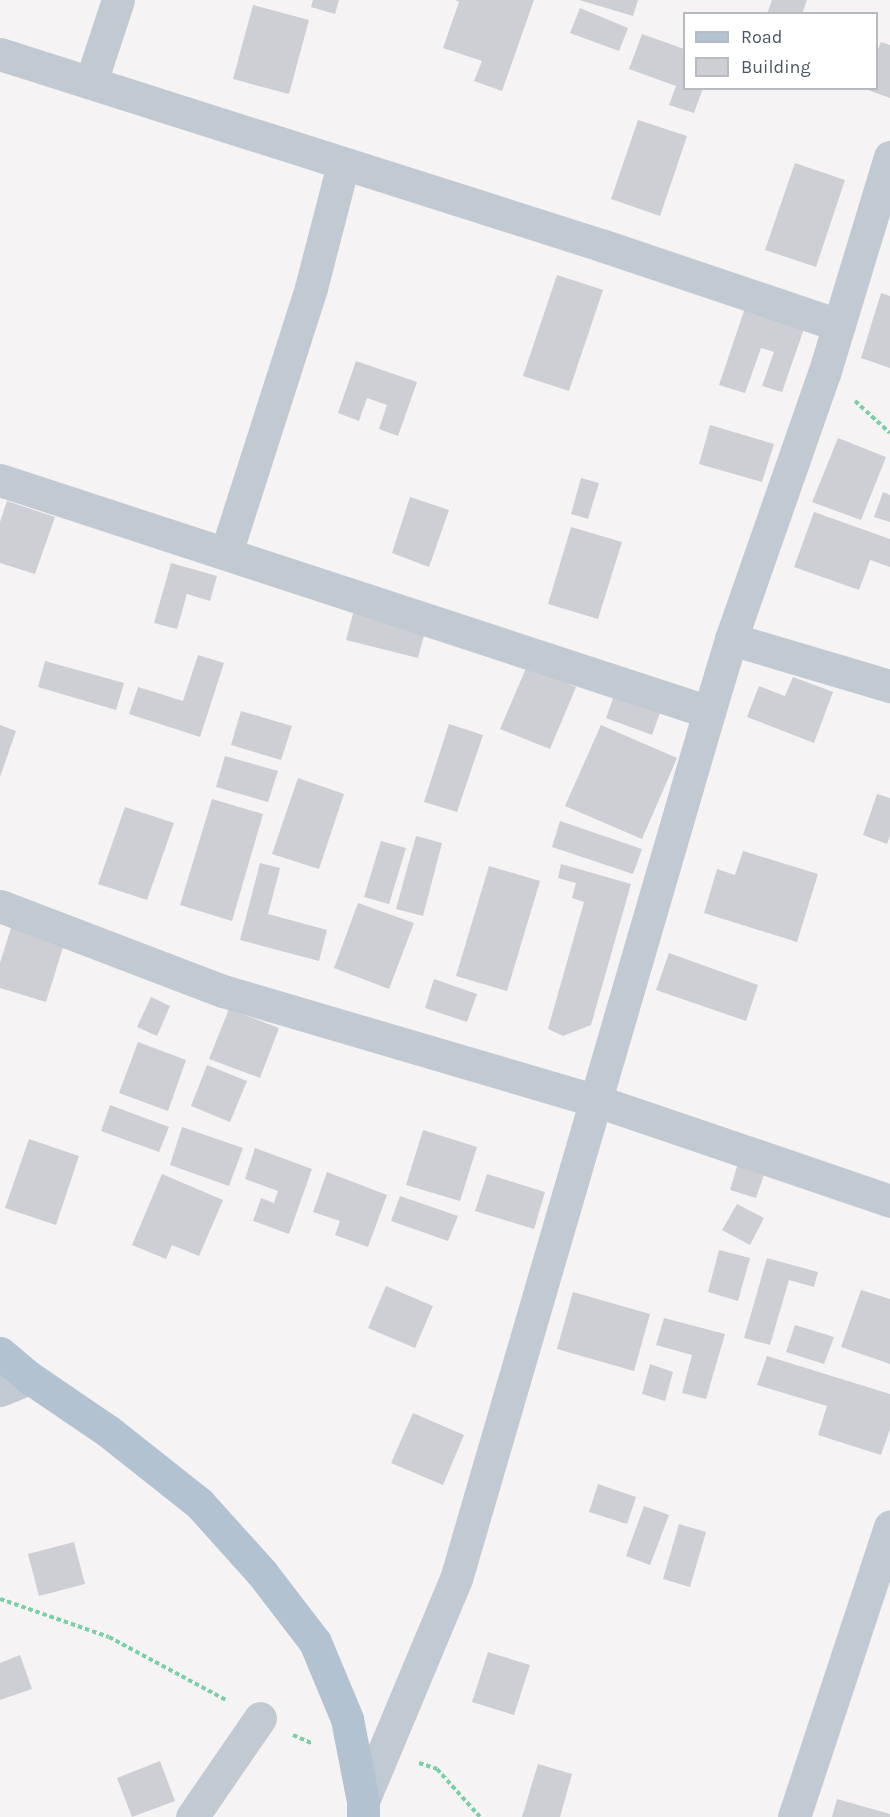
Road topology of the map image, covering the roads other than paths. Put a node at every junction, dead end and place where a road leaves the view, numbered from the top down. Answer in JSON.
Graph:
{"nodes":[{"id":1,"x":118,"y":0,"type":"edge"},
{"id":2,"x":0,"y":54,"type":"edge"},
{"id":3,"x":91,"y":82,"type":"junction"},
{"id":4,"x":890,"y":157,"type":"edge"},
{"id":5,"x":344,"y":164,"type":"junction"},
{"id":6,"x":839,"y":325,"type":"junction"},
{"id":7,"x":0,"y":480,"type":"edge"},
{"id":8,"x":226,"y":553,"type":"junction"},
{"id":9,"x":731,"y":639,"type":"junction"},
{"id":10,"x":890,"y":686,"type":"edge"},
{"id":11,"x":708,"y":712,"type":"junction"},
{"id":12,"x":0,"y":906,"type":"edge"},
{"id":13,"x":597,"y":1101,"type":"junction"},
{"id":14,"x":890,"y":1201,"type":"edge"},
{"id":15,"x":0,"y":1353,"type":"edge"},
{"id":16,"x":30,"y":1378,"type":"junction"},
{"id":17,"x":0,"y":1390,"type":"edge"},
{"id":18,"x":890,"y":1526,"type":"edge"},
{"id":19,"x":260,"y":1718,"type":"road end"},
{"id":20,"x":370,"y":1757,"type":"junction"},
{"id":21,"x":363,"y":1809,"type":"edge"},
{"id":22,"x":192,"y":1817,"type":"edge"},
{"id":23,"x":794,"y":1817,"type":"edge"}],
"edges":[{"from":1,"to":3,"type":"street"},
{"from":2,"to":3,"type":"street"},
{"from":3,"to":5,"type":"street"},
{"from":4,"to":6,"type":"street"},
{"from":5,"to":6,"type":"street"},
{"from":5,"to":8,"type":"street"},
{"from":6,"to":9,"type":"street"},
{"from":7,"to":8,"type":"street"},
{"from":8,"to":11,"type":"street"},
{"from":9,"to":10,"type":"street"},
{"from":9,"to":11,"type":"street"},
{"from":11,"to":13,"type":"street"},
{"from":12,"to":13,"type":"street"},
{"from":13,"to":14,"type":"street"},
{"from":13,"to":20,"type":"street"},
{"from":15,"to":16,"type":"main road"},
{"from":16,"to":17,"type":"street"},
{"from":16,"to":20,"type":"main road"},
{"from":18,"to":23,"type":"street"},
{"from":19,"to":22,"type":"street"},
{"from":20,"to":21,"type":"main road"}]}
